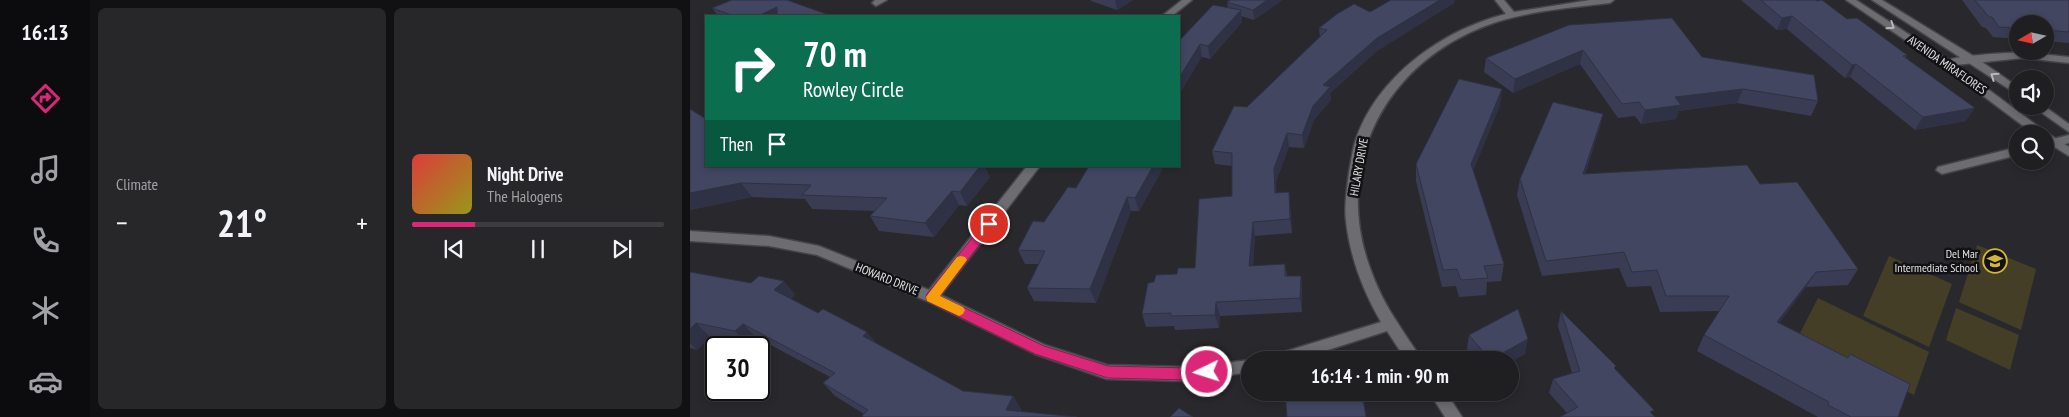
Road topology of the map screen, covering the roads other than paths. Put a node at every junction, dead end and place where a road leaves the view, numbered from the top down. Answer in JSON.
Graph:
{"nodes":[{"id":1,"x":1188,"y":0,"type":"edge"},
{"id":2,"x":1499,"y":0,"type":"edge"},
{"id":3,"x":1610,"y":0,"type":"edge"},
{"id":4,"x":1850,"y":0,"type":"edge"},
{"id":5,"x":1876,"y":0,"type":"edge"},
{"id":6,"x":1167,"y":15,"type":"edge"},
{"id":7,"x":1512,"y":15,"type":"junction"},
{"id":8,"x":1971,"y":59,"type":"junction"},
{"id":9,"x":2069,"y":60,"type":"edge"},
{"id":10,"x":1946,"y":63,"type":"junction"},
{"id":11,"x":2009,"y":86,"type":"edge"},
{"id":12,"x":2050,"y":115,"type":"edge"},
{"id":13,"x":2028,"y":125,"type":"edge"},
{"id":14,"x":2069,"y":129,"type":"edge"},
{"id":15,"x":2054,"y":139,"type":"edge"},
{"id":16,"x":2069,"y":139,"type":"edge"},
{"id":17,"x":2054,"y":143,"type":"edge"},
{"id":18,"x":2069,"y":152,"type":"edge"},
{"id":19,"x":2009,"y":153,"type":"edge"},
{"id":20,"x":1033,"y":167,"type":"edge"},
{"id":21,"x":1942,"y":170,"type":"dead end"},
{"id":22,"x":690,"y":236,"type":"edge"},
{"id":23,"x":932,"y":297,"type":"junction"},
{"id":24,"x":1389,"y":325,"type":"junction"},
{"id":25,"x":1306,"y":351,"type":"edge"},
{"id":26,"x":1408,"y":351,"type":"edge"},
{"id":27,"x":1241,"y":367,"type":"edge"},
{"id":28,"x":1443,"y":401,"type":"edge"},
{"id":29,"x":1454,"y":417,"type":"edge"}],
"edges":[{"from":1,"to":6,"type":"street"},
{"from":2,"to":7,"type":"street"},
{"from":3,"to":7,"type":"street","name":"HILARY DRIVE"},
{"from":4,"to":10,"type":"street","name":"AVENIDA MIRAFLORES","one_way":true},
{"from":5,"to":8,"type":"street","name":"AVENIDA MIRAFLORES"},
{"from":7,"to":24,"type":"street","name":"HILARY DRIVE"},
{"from":8,"to":9,"type":"street"},
{"from":8,"to":10,"type":"street"},
{"from":11,"to":8,"type":"street","name":"AVENIDA MIRAFLORES","one_way":true},
{"from":10,"to":13,"type":"street","name":"AVENIDA MIRAFLORES"},
{"from":12,"to":14,"type":"street"},
{"from":15,"to":16,"type":"street"},
{"from":17,"to":18,"type":"street","name":"AVENIDA MIRAFLORES"},
{"from":19,"to":21,"type":"street"},
{"from":20,"to":23,"type":"street"},
{"from":22,"to":23,"type":"street","name":"HOWARD DRIVE"},
{"from":23,"to":27,"type":"street","name":"HOWARD DRIVE"},
{"from":24,"to":25,"type":"street"},
{"from":24,"to":26,"type":"street","name":"HILARY DRIVE"},
{"from":28,"to":29,"type":"street"}]}
